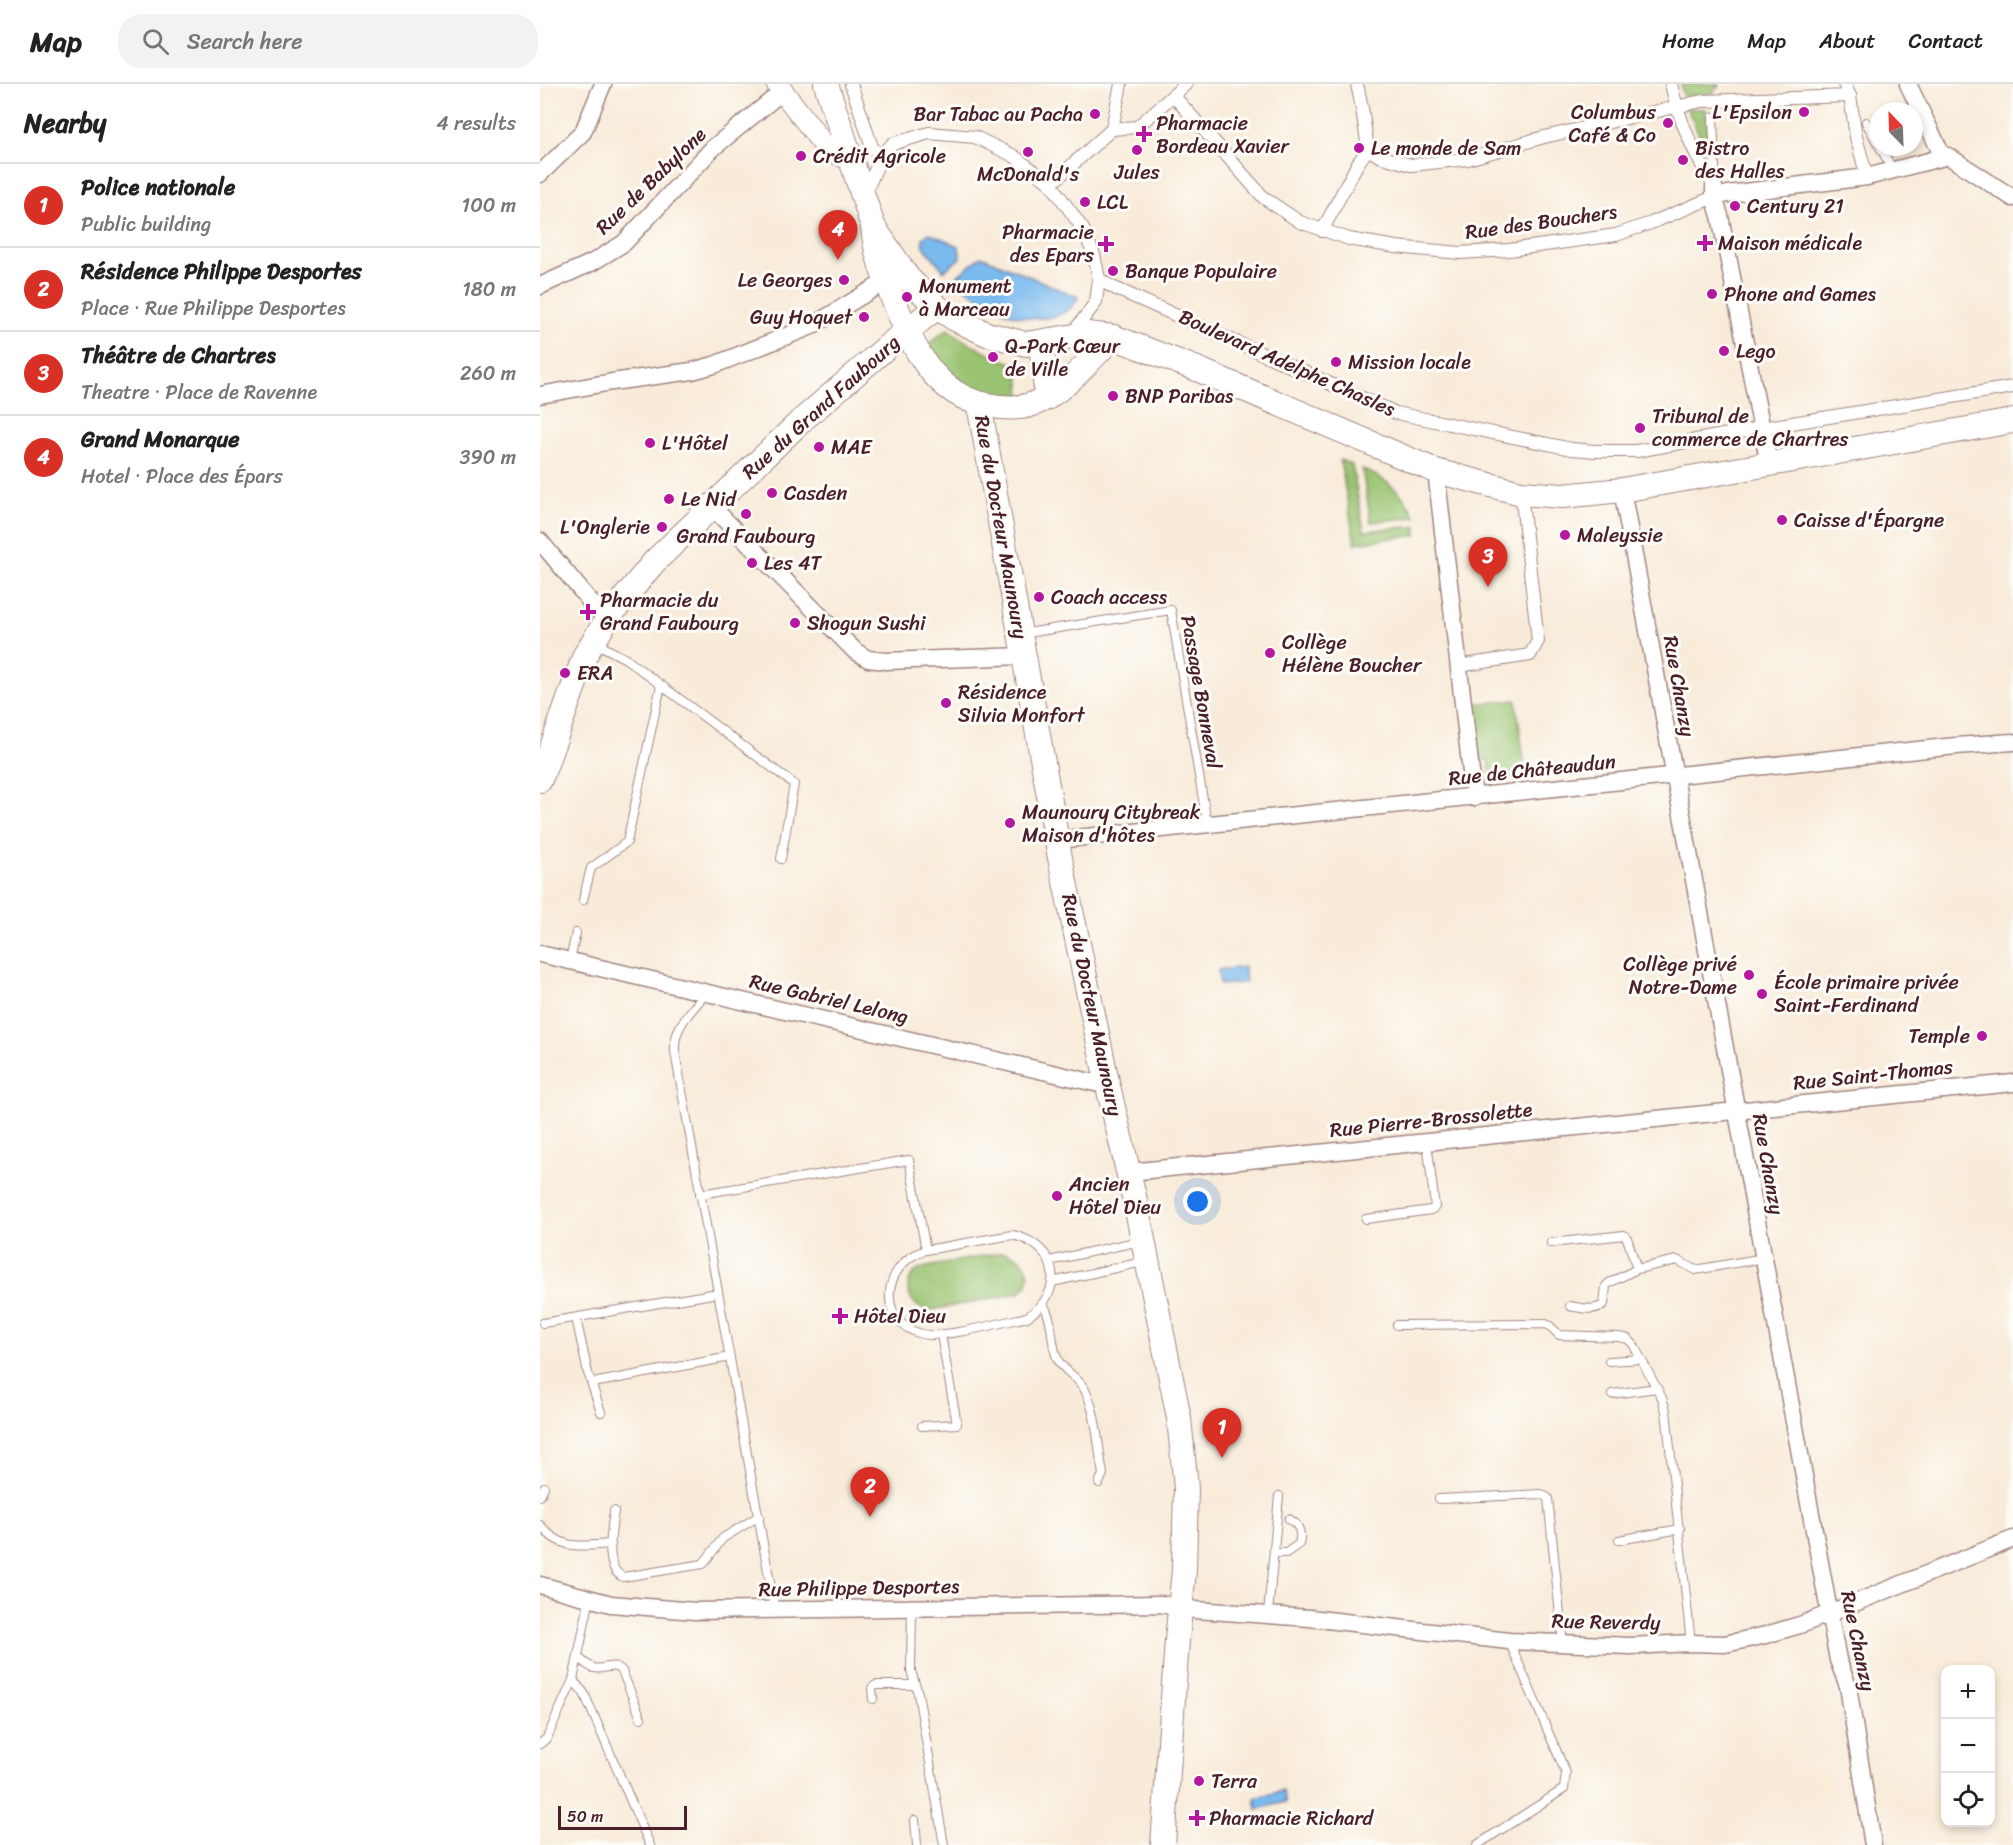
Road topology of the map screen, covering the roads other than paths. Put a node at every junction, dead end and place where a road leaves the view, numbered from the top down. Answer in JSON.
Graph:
{"nodes":[{"id":1,"x":603,"y":84,"type":"edge"},
{"id":2,"x":826,"y":84,"type":"edge"},
{"id":3,"x":851,"y":84,"type":"edge"},
{"id":4,"x":1121,"y":84,"type":"edge"},
{"id":5,"x":1186,"y":84,"type":"edge"},
{"id":6,"x":1357,"y":84,"type":"edge"},
{"id":7,"x":1671,"y":84,"type":"edge"},
{"id":8,"x":1908,"y":84,"type":"edge"},
{"id":9,"x":780,"y":87,"type":"edge"},
{"id":10,"x":1847,"y":90,"type":"edge"},
{"id":11,"x":1173,"y":95,"type":"junction"},
{"id":12,"x":1676,"y":108,"type":"junction"},
{"id":13,"x":1713,"y":117,"type":"dead end"},
{"id":14,"x":1866,"y":122,"type":"dead end"},
{"id":15,"x":1869,"y":127,"type":"edge"},
{"id":16,"x":1112,"y":129,"type":"junction"},
{"id":17,"x":1368,"y":149,"type":"junction"},
{"id":18,"x":1885,"y":156,"type":"edge"},
{"id":19,"x":1945,"y":156,"type":"junction"},
{"id":20,"x":880,"y":157,"type":"junction"},
{"id":21,"x":849,"y":159,"type":"junction"},
{"id":22,"x":1893,"y":170,"type":"junction"},
{"id":23,"x":540,"y":174,"type":"edge"},
{"id":24,"x":1867,"y":177,"type":"junction"},
{"id":25,"x":1051,"y":184,"type":"junction"},
{"id":26,"x":1714,"y":192,"type":"junction"},
{"id":27,"x":864,"y":198,"type":"junction"},
{"id":28,"x":2013,"y":198,"type":"edge"},
{"id":29,"x":873,"y":226,"type":"junction"},
{"id":30,"x":1322,"y":231,"type":"junction"},
{"id":31,"x":1099,"y":279,"type":"junction"},
{"id":32,"x":886,"y":281,"type":"junction"},
{"id":33,"x":540,"y":286,"type":"edge"},
{"id":34,"x":937,"y":307,"type":"junction"},
{"id":35,"x":906,"y":331,"type":"junction"},
{"id":36,"x":1070,"y":337,"type":"junction"},
{"id":37,"x":1113,"y":337,"type":"junction"},
{"id":38,"x":1041,"y":343,"type":"junction"},
{"id":39,"x":2013,"y":387,"type":"edge"},
{"id":40,"x":540,"y":394,"type":"edge"},
{"id":41,"x":1047,"y":398,"type":"junction"},
{"id":42,"x":979,"y":404,"type":"junction"},
{"id":43,"x":2013,"y":421,"type":"edge"},
{"id":44,"x":1761,"y":428,"type":"junction"},
{"id":45,"x":1769,"y":465,"type":"junction"},
{"id":46,"x":1436,"y":471,"type":"junction"},
{"id":47,"x":1622,"y":490,"type":"junction"},
{"id":48,"x":1521,"y":493,"type":"junction"},
{"id":49,"x":712,"y":507,"type":"junction"},
{"id":50,"x":540,"y":541,"type":"edge"},
{"id":51,"x":608,"y":618,"type":"junction"},
{"id":52,"x":594,"y":642,"type":"junction"},
{"id":53,"x":1022,"y":645,"type":"junction"},
{"id":54,"x":1458,"y":666,"type":"junction"},
{"id":55,"x":661,"y":685,"type":"junction"},
{"id":56,"x":2013,"y":742,"type":"edge"},
{"id":57,"x":1674,"y":775,"type":"junction"},
{"id":58,"x":540,"y":780,"type":"edge"},
{"id":59,"x":1474,"y":798,"type":"junction"},
{"id":60,"x":1207,"y":823,"type":"junction"},
{"id":61,"x":1057,"y":840,"type":"junction"},
{"id":62,"x":781,"y":859,"type":"dead end"},
{"id":63,"x":583,"y":900,"type":"dead end"},
{"id":64,"x":576,"y":933,"type":"dead end"},
{"id":65,"x":540,"y":954,"type":"edge"},
{"id":66,"x":570,"y":961,"type":"junction"},
{"id":67,"x":706,"y":992,"type":"junction"},
{"id":68,"x":2013,"y":1083,"type":"edge"},
{"id":69,"x":1108,"y":1086,"type":"junction"},
{"id":70,"x":1737,"y":1109,"type":"junction"},
{"id":71,"x":1427,"y":1142,"type":"junction"},
{"id":72,"x":1129,"y":1172,"type":"junction"},
{"id":73,"x":700,"y":1194,"type":"junction"},
{"id":74,"x":1366,"y":1219,"type":"dead end"},
{"id":75,"x":1551,"y":1243,"type":"dead end"},
{"id":76,"x":926,"y":1250,"type":"junction"},
{"id":77,"x":1145,"y":1251,"type":"junction"},
{"id":78,"x":1764,"y":1258,"type":"junction"},
{"id":79,"x":1049,"y":1261,"type":"junction"},
{"id":80,"x":1637,"y":1269,"type":"junction"},
{"id":81,"x":1052,"y":1282,"type":"junction"},
{"id":82,"x":718,"y":1293,"type":"junction"},
{"id":83,"x":1043,"y":1304,"type":"junction"},
{"id":84,"x":1569,"y":1306,"type":"dead end"},
{"id":85,"x":576,"y":1318,"type":"junction"},
{"id":86,"x":543,"y":1323,"type":"dead end"},
{"id":87,"x":1397,"y":1325,"type":"dead end"},
{"id":88,"x":940,"y":1335,"type":"junction"},
{"id":89,"x":730,"y":1357,"type":"junction"},
{"id":90,"x":1641,"y":1359,"type":"junction"},
{"id":91,"x":1609,"y":1361,"type":"dead end"},
{"id":92,"x":592,"y":1383,"type":"junction"},
{"id":93,"x":1657,"y":1388,"type":"junction"},
{"id":94,"x":1612,"y":1394,"type":"dead end"},
{"id":95,"x":601,"y":1412,"type":"dead end"},
{"id":96,"x":922,"y":1426,"type":"dead end"},
{"id":97,"x":1099,"y":1484,"type":"dead end"},
{"id":98,"x":544,"y":1487,"type":"dead end"},
{"id":99,"x":540,"y":1496,"type":"edge"},
{"id":100,"x":1279,"y":1496,"type":"dead end"},
{"id":101,"x":1439,"y":1499,"type":"dead end"},
{"id":102,"x":614,"y":1511,"type":"dead end"},
{"id":103,"x":759,"y":1516,"type":"junction"},
{"id":104,"x":1289,"y":1519,"type":"dead end"},
{"id":105,"x":540,"y":1525,"type":"edge"},
{"id":106,"x":1680,"y":1529,"type":"junction"},
{"id":107,"x":2013,"y":1539,"type":"edge"},
{"id":108,"x":1619,"y":1540,"type":"dead end"},
{"id":109,"x":610,"y":1544,"type":"junction"},
{"id":110,"x":1274,"y":1553,"type":"junction"},
{"id":111,"x":540,"y":1585,"type":"edge"},
{"id":112,"x":590,"y":1598,"type":"junction"},
{"id":113,"x":1181,"y":1606,"type":"junction"},
{"id":114,"x":912,"y":1608,"type":"junction"},
{"id":115,"x":775,"y":1610,"type":"junction"},
{"id":116,"x":1268,"y":1614,"type":"junction"},
{"id":117,"x":1830,"y":1614,"type":"junction"},
{"id":118,"x":1509,"y":1641,"type":"junction"},
{"id":119,"x":1691,"y":1643,"type":"junction"},
{"id":120,"x":1563,"y":1644,"type":"junction"},
{"id":121,"x":578,"y":1657,"type":"junction"},
{"id":122,"x":573,"y":1680,"type":"junction"},
{"id":123,"x":915,"y":1685,"type":"junction"},
{"id":124,"x":873,"y":1699,"type":"dead end"},
{"id":125,"x":641,"y":1718,"type":"dead end"},
{"id":126,"x":540,"y":1744,"type":"edge"},
{"id":127,"x":915,"y":1820,"type":"dead end"},
{"id":128,"x":650,"y":1845,"type":"edge"},
{"id":129,"x":917,"y":1845,"type":"edge"},
{"id":130,"x":944,"y":1845,"type":"edge"},
{"id":131,"x":1163,"y":1845,"type":"edge"},
{"id":132,"x":1477,"y":1845,"type":"edge"},
{"id":133,"x":1873,"y":1845,"type":"edge"}],
"edges":[{"from":1,"to":23,"type":"street"},
{"from":2,"to":21,"type":"main road"},
{"from":3,"to":20,"type":"street"},
{"from":4,"to":16,"type":"street"},
{"from":5,"to":11,"type":"street"},
{"from":6,"to":17,"type":"street"},
{"from":7,"to":12,"type":"street"},
{"from":8,"to":19,"type":"street"},
{"from":9,"to":21,"type":"street"},
{"from":9,"to":33,"type":"street","name":"Rue de Babylone"},
{"from":10,"to":12,"type":"street"},
{"from":10,"to":24,"type":"street"},
{"from":11,"to":16,"type":"street"},
{"from":11,"to":30,"type":"street","name":"Rue des Bouchers"},
{"from":12,"to":17,"type":"street"},
{"from":12,"to":26,"type":"street"},
{"from":13,"to":26,"type":"lane"},
{"from":14,"to":15,"type":"lane"},
{"from":16,"to":25,"type":"street"},
{"from":17,"to":30,"type":"street"},
{"from":18,"to":22,"type":"lane"},
{"from":19,"to":22,"type":"street"},
{"from":19,"to":28,"type":"street"},
{"from":20,"to":25,"type":"street"},
{"from":20,"to":27,"type":"street"},
{"from":21,"to":27,"type":"main road"},
{"from":22,"to":24,"type":"street"},
{"from":24,"to":26,"type":"street"},
{"from":25,"to":31,"type":"street"},
{"from":26,"to":30,"type":"street","name":"Rue des Bouchers"},
{"from":26,"to":44,"type":"street"},
{"from":27,"to":29,"type":"main road"},
{"from":29,"to":32,"type":"main road"},
{"from":29,"to":34,"type":"main road","name":"Boulevard Adelphe Chasles"},
{"from":31,"to":36,"type":"street"},
{"from":31,"to":44,"type":"street","name":"Boulevard Adelphe Chasles"},
{"from":32,"to":35,"type":"main road"},
{"from":32,"to":40,"type":"street"},
{"from":34,"to":35,"type":"main road","name":"Rue du Grand Faubourg"},
{"from":34,"to":38,"type":"main road","name":"Boulevard Adelphe Chasles"},
{"from":35,"to":42,"type":"main road"},
{"from":35,"to":49,"type":"main road","name":"Rue du Grand Faubourg"},
{"from":36,"to":37,"type":"main road","name":"Boulevard Adelphe Chasles"},
{"from":36,"to":38,"type":"main road","name":"Boulevard Adelphe Chasles"},
{"from":37,"to":41,"type":"main road"},
{"from":37,"to":46,"type":"main road","name":"Boulevard Adelphe Chasles"},
{"from":38,"to":41,"type":"main road"},
{"from":39,"to":44,"type":"street","name":"Boulevard Adelphe Chasles"},
{"from":41,"to":42,"type":"main road"},
{"from":42,"to":53,"type":"main road","name":"Rue du Docteur Maunoury"},
{"from":43,"to":45,"type":"main road","name":"Boulevard Adelphe Chasles"},
{"from":44,"to":45,"type":"street"},
{"from":45,"to":47,"type":"main road","name":"Boulevard Adelphe Chasles"},
{"from":46,"to":48,"type":"main road","name":"Boulevard Adelphe Chasles"},
{"from":46,"to":54,"type":"street"},
{"from":47,"to":48,"type":"main road","name":"Boulevard Adelphe Chasles"},
{"from":47,"to":57,"type":"street","name":"Rue Chanzy"},
{"from":48,"to":54,"type":"street"},
{"from":49,"to":51,"type":"main road","name":"Rue du Grand Faubourg"},
{"from":49,"to":53,"type":"street"},
{"from":50,"to":51,"type":"street"},
{"from":51,"to":52,"type":"main road","name":"Rue du Grand Faubourg"},
{"from":52,"to":55,"type":"lane"},
{"from":52,"to":58,"type":"main road","name":"Rue du Grand Faubourg"},
{"from":53,"to":60,"type":"lane","name":"Passage Bonneval"},
{"from":53,"to":61,"type":"main road","name":"Rue du Docteur Maunoury"},
{"from":54,"to":59,"type":"street"},
{"from":55,"to":62,"type":"lane"},
{"from":55,"to":63,"type":"lane"},
{"from":56,"to":57,"type":"street","name":"Rue de Châteaudun"},
{"from":57,"to":59,"type":"street","name":"Rue de Châteaudun"},
{"from":57,"to":70,"type":"street","name":"Rue Chanzy"},
{"from":59,"to":60,"type":"street","name":"Rue de Châteaudun"},
{"from":60,"to":61,"type":"street","name":"Rue de Châteaudun"},
{"from":61,"to":69,"type":"main road","name":"Rue du Docteur Maunoury"},
{"from":64,"to":66,"type":"lane"},
{"from":65,"to":66,"type":"street","name":"Rue Gabriel Lelong"},
{"from":66,"to":67,"type":"street","name":"Rue Gabriel Lelong"},
{"from":67,"to":69,"type":"street","name":"Rue Gabriel Lelong"},
{"from":67,"to":73,"type":"lane"},
{"from":68,"to":70,"type":"street","name":"Rue Saint-Thomas"},
{"from":69,"to":72,"type":"main road","name":"Rue du Docteur Maunoury"},
{"from":70,"to":71,"type":"street","name":"Rue Pierre-Brossolette"},
{"from":70,"to":78,"type":"street","name":"Rue Chanzy"},
{"from":71,"to":72,"type":"street","name":"Rue Pierre-Brossolette"},
{"from":71,"to":74,"type":"lane"},
{"from":72,"to":77,"type":"main road","name":"Rue du Docteur Maunoury"},
{"from":73,"to":76,"type":"lane"},
{"from":73,"to":82,"type":"lane"},
{"from":75,"to":80,"type":"lane"},
{"from":76,"to":79,"type":"lane"},
{"from":76,"to":88,"type":"lane"},
{"from":77,"to":79,"type":"lane"},
{"from":77,"to":81,"type":"lane"},
{"from":77,"to":113,"type":"main road","name":"Rue du Docteur Maunoury"},
{"from":78,"to":80,"type":"lane"},
{"from":78,"to":117,"type":"street","name":"Rue Chanzy"},
{"from":79,"to":81,"type":"lane"},
{"from":80,"to":84,"type":"lane"},
{"from":81,"to":83,"type":"lane"},
{"from":82,"to":85,"type":"lane"},
{"from":82,"to":89,"type":"lane"},
{"from":83,"to":88,"type":"lane"},
{"from":83,"to":97,"type":"lane"},
{"from":85,"to":86,"type":"lane"},
{"from":85,"to":92,"type":"lane"},
{"from":87,"to":90,"type":"lane"},
{"from":88,"to":96,"type":"lane"},
{"from":89,"to":92,"type":"lane"},
{"from":89,"to":103,"type":"lane"},
{"from":90,"to":91,"type":"lane"},
{"from":90,"to":93,"type":"lane"},
{"from":92,"to":95,"type":"lane"},
{"from":93,"to":94,"type":"lane"},
{"from":93,"to":106,"type":"lane"},
{"from":98,"to":99,"type":"lane"},
{"from":100,"to":110,"type":"lane"},
{"from":101,"to":120,"type":"lane"},
{"from":102,"to":109,"type":"lane"},
{"from":103,"to":109,"type":"lane"},
{"from":103,"to":115,"type":"lane"},
{"from":104,"to":110,"type":"lane"},
{"from":105,"to":109,"type":"lane"},
{"from":106,"to":108,"type":"lane"},
{"from":106,"to":119,"type":"lane"},
{"from":107,"to":117,"type":"street","name":"Rue Reverdy"},
{"from":110,"to":116,"type":"lane"},
{"from":111,"to":112,"type":"street","name":"Rue Philippe Desportes"},
{"from":112,"to":115,"type":"street","name":"Rue Philippe Desportes"},
{"from":112,"to":121,"type":"lane"},
{"from":113,"to":114,"type":"street","name":"Rue Philippe Desportes"},
{"from":113,"to":116,"type":"street","name":"Rue Reverdy"},
{"from":113,"to":131,"type":"main road","name":"Rue du Docteur Maunoury"},
{"from":114,"to":115,"type":"street","name":"Rue Philippe Desportes"},
{"from":114,"to":123,"type":"lane"},
{"from":116,"to":118,"type":"street","name":"Rue Reverdy"},
{"from":117,"to":119,"type":"street","name":"Rue Reverdy"},
{"from":117,"to":133,"type":"street","name":"Rue Chanzy"},
{"from":118,"to":120,"type":"street","name":"Rue Reverdy"},
{"from":118,"to":132,"type":"lane"},
{"from":119,"to":120,"type":"street","name":"Rue Reverdy"},
{"from":121,"to":122,"type":"lane"},
{"from":121,"to":125,"type":"lane"},
{"from":122,"to":126,"type":"lane"},
{"from":122,"to":128,"type":"lane"},
{"from":123,"to":124,"type":"lane"},
{"from":123,"to":130,"type":"lane"},
{"from":127,"to":129,"type":"lane"}]}
